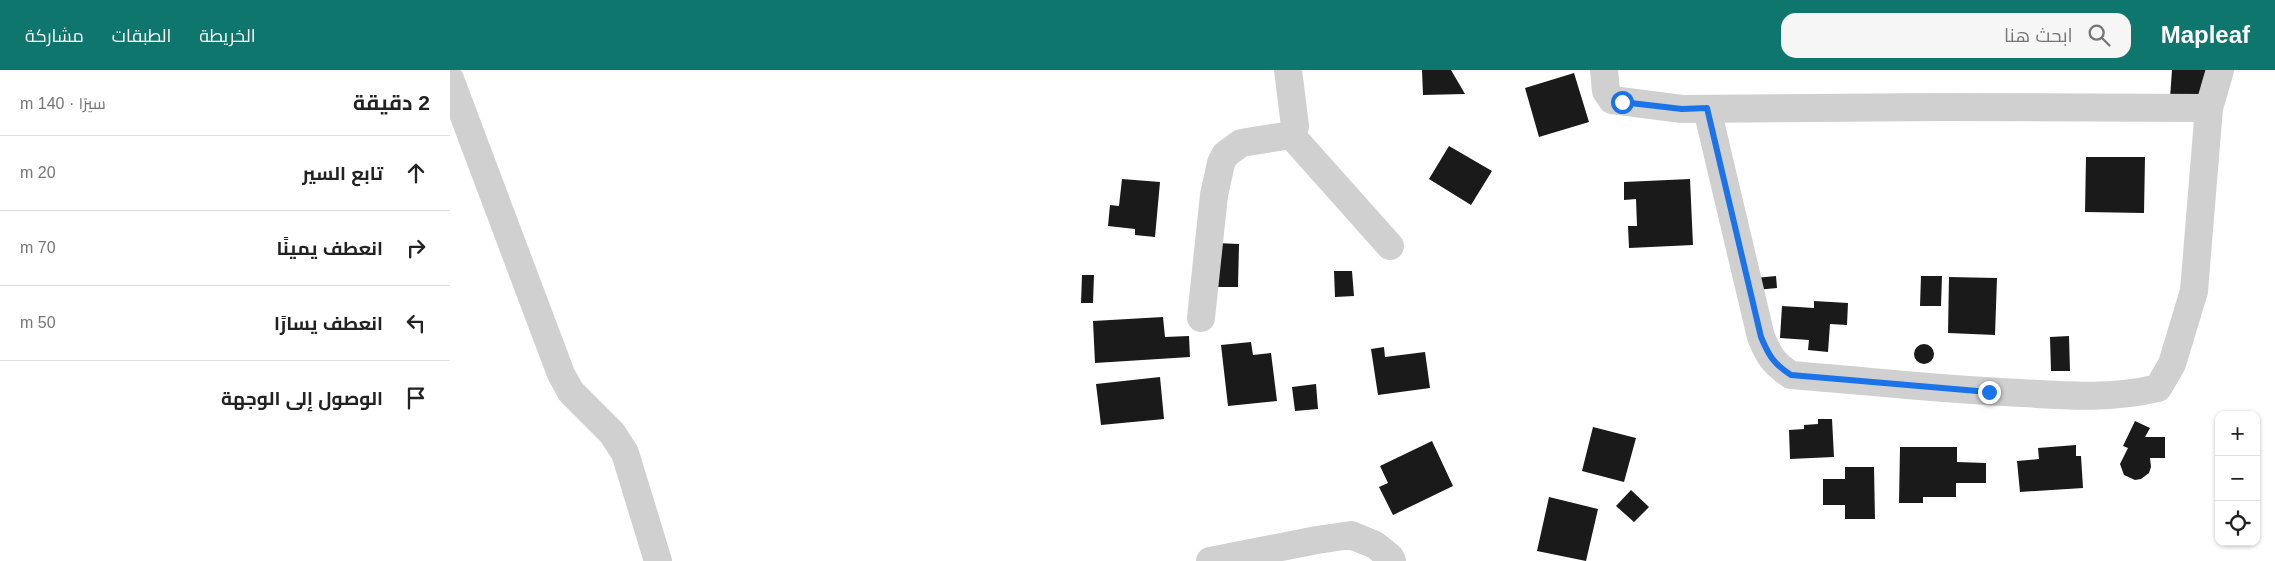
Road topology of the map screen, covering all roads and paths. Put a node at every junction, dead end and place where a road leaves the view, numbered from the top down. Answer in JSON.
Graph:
{"nodes":[{"id":1,"x":1288,"y":70,"type":"edge"},
{"id":2,"x":1604,"y":70,"type":"edge"},
{"id":3,"x":2220,"y":70,"type":"edge"},
{"id":4,"x":450,"y":79,"type":"edge"},
{"id":5,"x":1707,"y":108,"type":"junction"},
{"id":6,"x":2209,"y":108,"type":"junction"},
{"id":7,"x":1291,"y":135,"type":"junction"},
{"id":8,"x":1390,"y":246,"type":"dead end"},
{"id":9,"x":1201,"y":318,"type":"dead end"},
{"id":10,"x":658,"y":561,"type":"edge"},
{"id":11,"x":1210,"y":561,"type":"edge"},
{"id":12,"x":1392,"y":561,"type":"edge"}],
"edges":[{"from":1,"to":7,"type":"street"},
{"from":2,"to":5,"type":"street"},
{"from":3,"to":6,"type":"street"},
{"from":4,"to":10,"type":"street"},
{"from":5,"to":6,"type":"street"},
{"from":5,"to":6,"type":"street"},
{"from":7,"to":8,"type":"street"},
{"from":7,"to":9,"type":"street"},
{"from":11,"to":12,"type":"street"}]}
